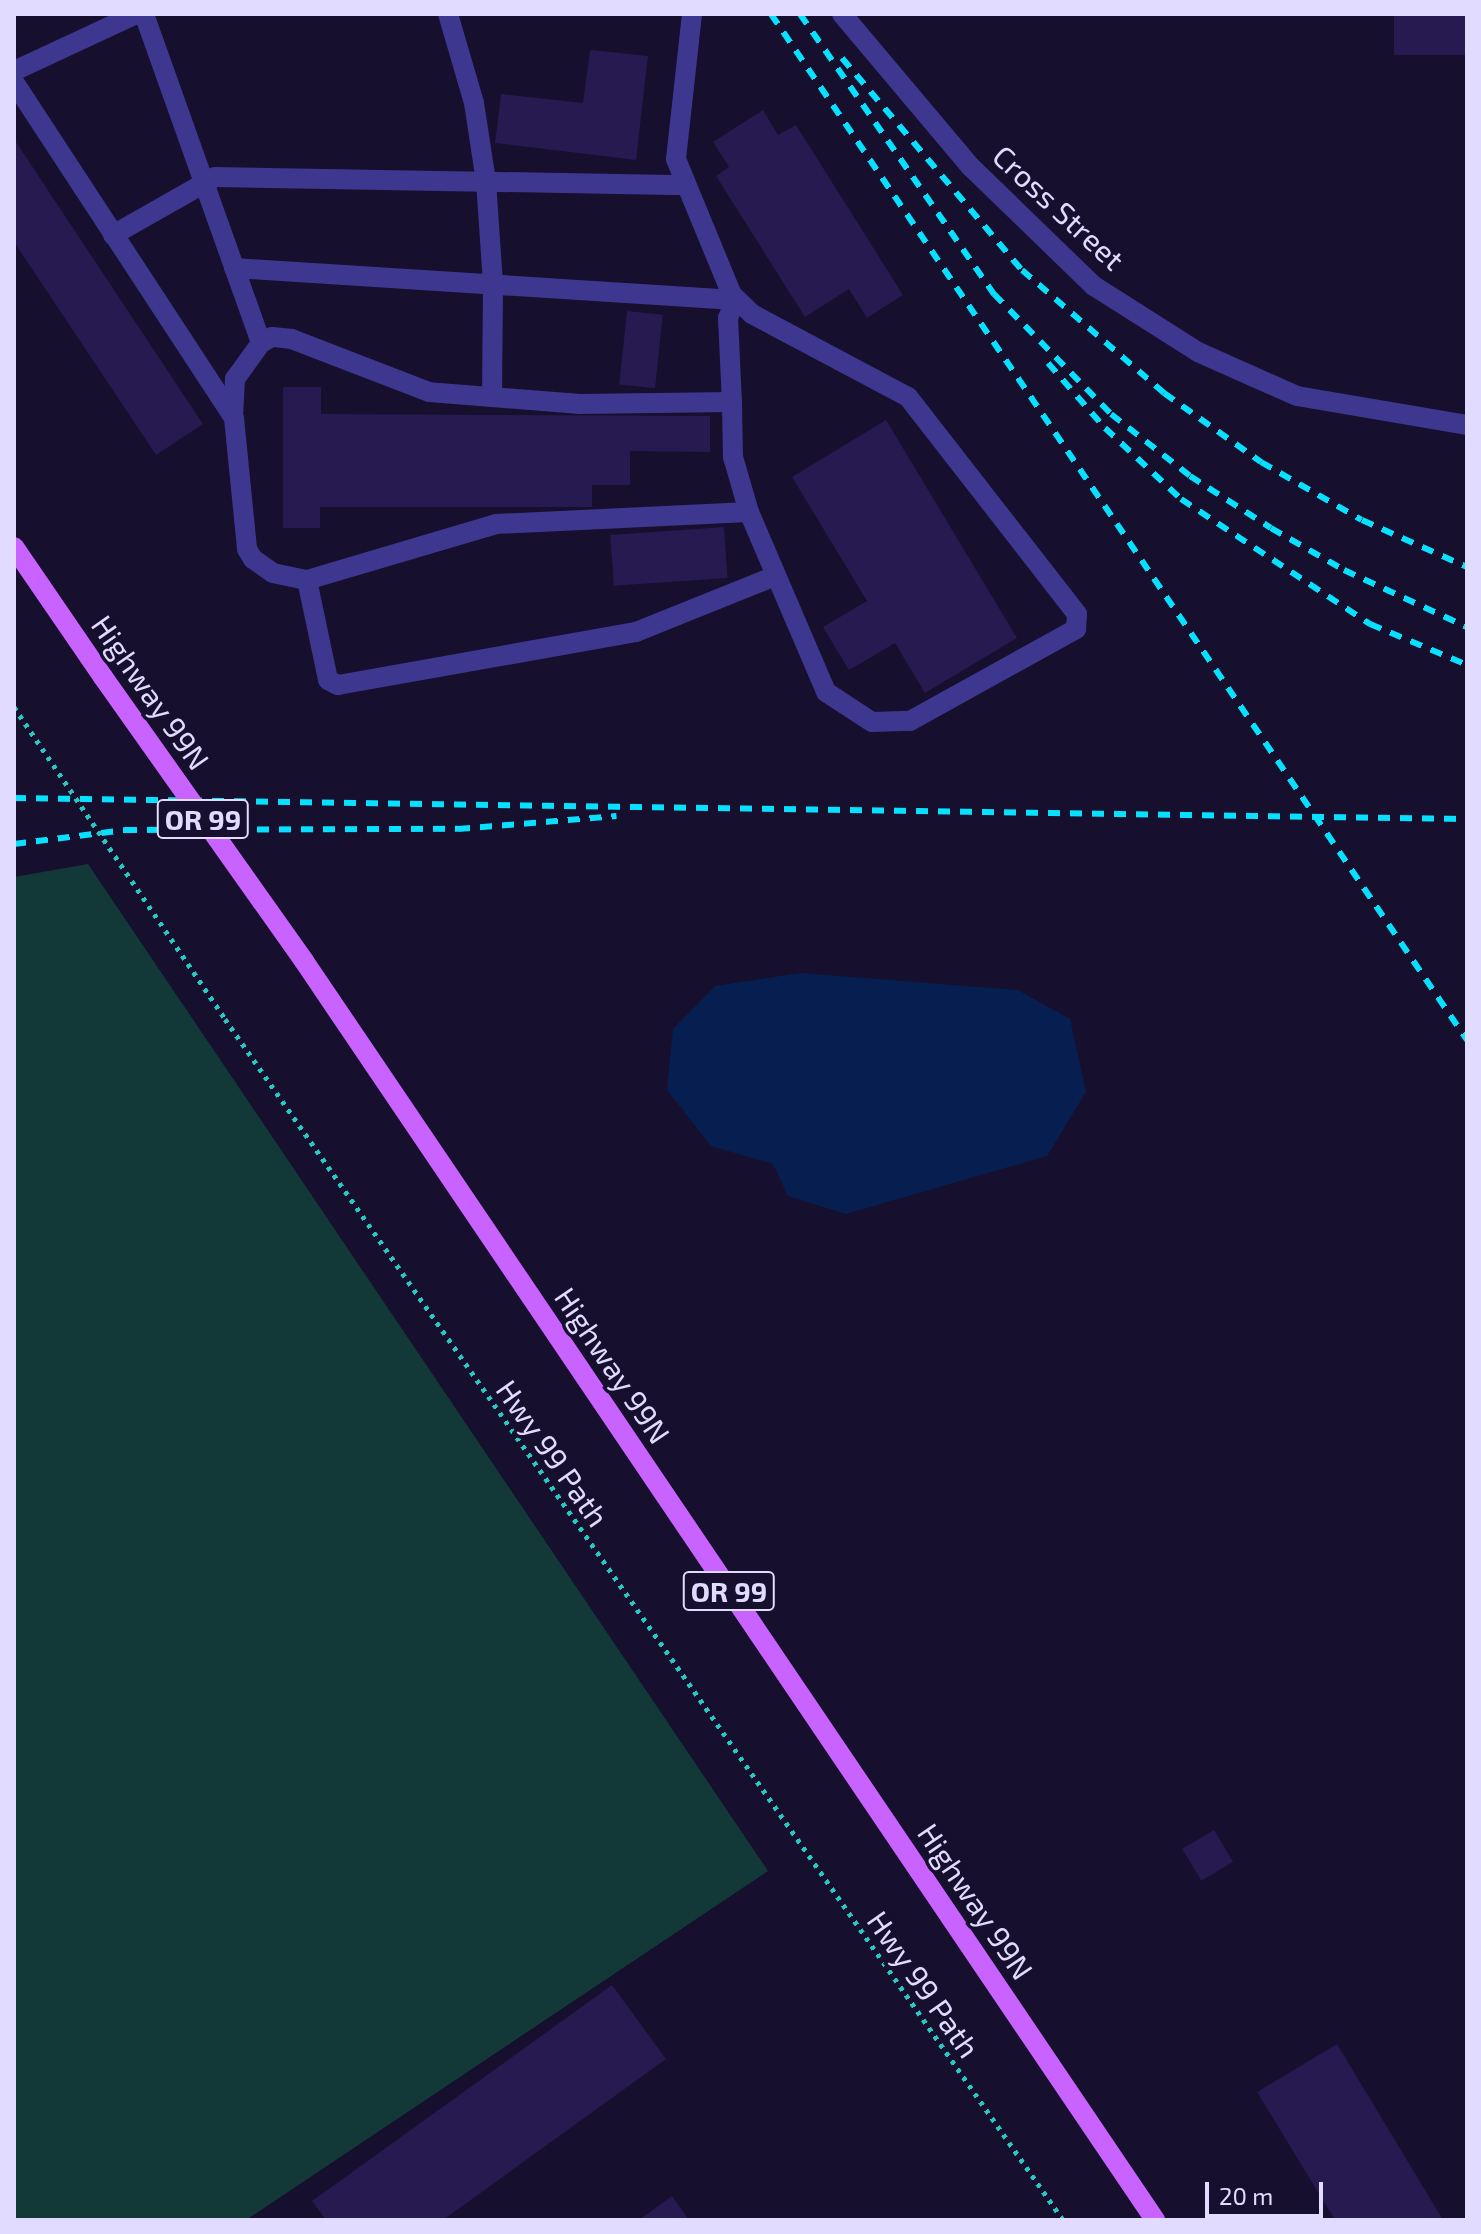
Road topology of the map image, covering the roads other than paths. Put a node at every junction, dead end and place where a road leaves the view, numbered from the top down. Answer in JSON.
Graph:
{"nodes":[{"id":1,"x":136,"y":14,"type":"edge"},
{"id":2,"x":144,"y":14,"type":"edge"},
{"id":3,"x":448,"y":14,"type":"edge"},
{"id":4,"x":692,"y":14,"type":"edge"},
{"id":5,"x":842,"y":14,"type":"edge"},
{"id":6,"x":14,"y":71,"type":"edge"},
{"id":7,"x":14,"y":82,"type":"edge"},
{"id":8,"x":486,"y":181,"type":"junction"},
{"id":9,"x":205,"y":185,"type":"junction"},
{"id":10,"x":686,"y":185,"type":"junction"},
{"id":11,"x":113,"y":235,"type":"junction"},
{"id":12,"x":234,"y":268,"type":"junction"},
{"id":13,"x":493,"y":285,"type":"junction"},
{"id":14,"x":735,"y":300,"type":"junction"},
{"id":15,"x":261,"y":343,"type":"junction"},
{"id":16,"x":492,"y":397,"type":"junction"},
{"id":17,"x":732,"y":402,"type":"junction"},
{"id":18,"x":234,"y":418,"type":"junction"},
{"id":19,"x":1467,"y":425,"type":"edge"},
{"id":20,"x":749,"y":512,"type":"junction"},
{"id":21,"x":14,"y":547,"type":"edge"},
{"id":22,"x":775,"y":576,"type":"junction"},
{"id":23,"x":307,"y":580,"type":"junction"},
{"id":24,"x":1155,"y":2220,"type":"edge"}],
"edges":[{"from":1,"to":6,"type":"street"},
{"from":2,"to":9,"type":"street"},
{"from":3,"to":8,"type":"street"},
{"from":4,"to":10,"type":"street"},
{"from":5,"to":19,"type":"street","name":"Cross Street"},
{"from":7,"to":11,"type":"street"},
{"from":8,"to":9,"type":"street"},
{"from":8,"to":10,"type":"street"},
{"from":8,"to":13,"type":"street"},
{"from":9,"to":11,"type":"street"},
{"from":9,"to":12,"type":"street"},
{"from":10,"to":14,"type":"street"},
{"from":11,"to":18,"type":"street"},
{"from":12,"to":13,"type":"street"},
{"from":12,"to":15,"type":"street"},
{"from":13,"to":14,"type":"street"},
{"from":13,"to":16,"type":"street"},
{"from":14,"to":17,"type":"street"},
{"from":14,"to":22,"type":"street"},
{"from":15,"to":16,"type":"street"},
{"from":15,"to":18,"type":"street"},
{"from":16,"to":17,"type":"street"},
{"from":17,"to":20,"type":"street"},
{"from":18,"to":23,"type":"street"},
{"from":20,"to":22,"type":"street"},
{"from":20,"to":23,"type":"street"},
{"from":21,"to":24,"type":"main road","name":"Highway 99N","number":"OR 99","bridge":true},
{"from":22,"to":23,"type":"street"}]}
